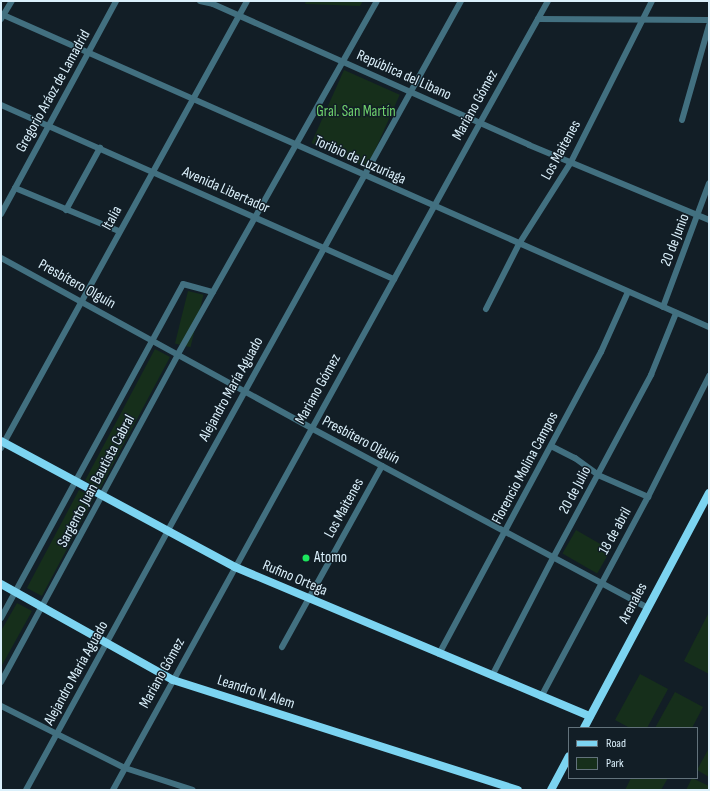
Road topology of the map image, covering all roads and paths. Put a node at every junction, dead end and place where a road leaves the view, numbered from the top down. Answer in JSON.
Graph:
{"nodes":[{"id":1,"x":12,"y":1,"type":"edge"},
{"id":2,"x":116,"y":1,"type":"edge"},
{"id":3,"x":200,"y":1,"type":"edge"},
{"id":4,"x":247,"y":1,"type":"edge"},
{"id":5,"x":377,"y":1,"type":"edge"},
{"id":6,"x":461,"y":1,"type":"edge"},
{"id":7,"x":548,"y":1,"type":"edge"},
{"id":8,"x":652,"y":1,"type":"edge"},
{"id":9,"x":2,"y":16,"type":"edge"},
{"id":10,"x":239,"y":16,"type":"junction"},
{"id":11,"x":538,"y":19,"type":"junction"},
{"id":12,"x":642,"y":20,"type":"junction"},
{"id":13,"x":709,"y":20,"type":"edge"},
{"id":14,"x":709,"y":25,"type":"edge"},
{"id":15,"x":88,"y":53,"type":"junction"},
{"id":16,"x":342,"y":62,"type":"junction"},
{"id":17,"x":411,"y":92,"type":"junction"},
{"id":18,"x":193,"y":100,"type":"junction"},
{"id":19,"x":1,"y":105,"type":"edge"},
{"id":20,"x":682,"y":120,"type":"dead end"},
{"id":21,"x":480,"y":122,"type":"junction"},
{"id":22,"x":48,"y":126,"type":"junction"},
{"id":23,"x":295,"y":145,"type":"junction"},
{"id":24,"x":100,"y":148,"type":"junction"},
{"id":25,"x":571,"y":162,"type":"junction"},
{"id":26,"x":152,"y":171,"type":"junction"},
{"id":27,"x":365,"y":176,"type":"junction"},
{"id":28,"x":709,"y":182,"type":"edge"},
{"id":29,"x":15,"y":188,"type":"junction"},
{"id":30,"x":434,"y":206,"type":"junction"},
{"id":31,"x":66,"y":210,"type":"junction"},
{"id":32,"x":1,"y":214,"type":"edge"},
{"id":33,"x":698,"y":215,"type":"junction"},
{"id":34,"x":256,"y":217,"type":"junction"},
{"id":35,"x":709,"y":220,"type":"edge"},
{"id":36,"x":119,"y":231,"type":"junction"},
{"id":37,"x":519,"y":244,"type":"junction"},
{"id":38,"x":325,"y":248,"type":"junction"},
{"id":39,"x":1,"y":258,"type":"edge"},
{"id":40,"x":394,"y":279,"type":"junction"},
{"id":41,"x":213,"y":292,"type":"junction"},
{"id":42,"x":628,"y":292,"type":"junction"},
{"id":43,"x":81,"y":302,"type":"junction"},
{"id":44,"x":663,"y":307,"type":"junction"},
{"id":45,"x":486,"y":309,"type":"dead end"},
{"id":46,"x":676,"y":313,"type":"junction"},
{"id":47,"x":709,"y":327,"type":"edge"},
{"id":48,"x":151,"y":340,"type":"junction"},
{"id":49,"x":178,"y":354,"type":"junction"},
{"id":50,"x":709,"y":376,"type":"edge"},
{"id":51,"x":245,"y":391,"type":"junction"},
{"id":52,"x":311,"y":428,"type":"junction"},
{"id":53,"x":2,"y":443,"type":"edge"},
{"id":54,"x":552,"y":446,"type":"junction"},
{"id":55,"x":382,"y":466,"type":"junction"},
{"id":56,"x":598,"y":475,"type":"junction"},
{"id":57,"x":75,"y":482,"type":"junction"},
{"id":58,"x":709,"y":493,"type":"edge"},
{"id":59,"x":102,"y":497,"type":"junction"},
{"id":60,"x":648,"y":497,"type":"junction"},
{"id":61,"x":167,"y":532,"type":"junction"},
{"id":62,"x":506,"y":532,"type":"junction"},
{"id":63,"x":553,"y":558,"type":"junction"},
{"id":64,"x":235,"y":568,"type":"junction"},
{"id":65,"x":601,"y":583,"type":"junction"},
{"id":66,"x":1,"y":584,"type":"edge"},
{"id":67,"x":15,"y":592,"type":"junction"},
{"id":68,"x":308,"y":599,"type":"junction"},
{"id":69,"x":42,"y":608,"type":"junction"},
{"id":70,"x":646,"y":608,"type":"junction"},
{"id":71,"x":1,"y":618,"type":"edge"},
{"id":72,"x":107,"y":643,"type":"junction"},
{"id":73,"x":282,"y":647,"type":"dead end"},
{"id":74,"x":439,"y":654,"type":"junction"},
{"id":75,"x":492,"y":676,"type":"junction"},
{"id":76,"x":173,"y":680,"type":"junction"},
{"id":77,"x":1,"y":682,"type":"edge"},
{"id":78,"x":541,"y":697,"type":"junction"},
{"id":79,"x":1,"y":706,"type":"edge"},
{"id":80,"x":590,"y":716,"type":"junction"},
{"id":81,"x":584,"y":727,"type":"edge"},
{"id":82,"x":57,"y":734,"type":"junction"},
{"id":83,"x":568,"y":758,"type":"edge"},
{"id":84,"x":125,"y":768,"type":"junction"},
{"id":85,"x":26,"y":790,"type":"edge"},
{"id":86,"x":113,"y":790,"type":"edge"},
{"id":87,"x":193,"y":790,"type":"edge"},
{"id":88,"x":518,"y":790,"type":"edge"},
{"id":89,"x":551,"y":790,"type":"edge"}],
"edges":[{"from":1,"to":9,"type":"street"},
{"from":2,"to":15,"type":"street","name":"Gregorio Aráoz de Lamadrid"},
{"from":3,"to":10,"type":"street","name":"República del Libano"},
{"from":4,"to":10,"type":"street","name":"Italia"},
{"from":5,"to":16,"type":"street","name":"Sargento Juan Bautista Cabral"},
{"from":6,"to":17,"type":"street","name":"Alejandro María Aguado"},
{"from":7,"to":11,"type":"street","name":"Mariano Gómez"},
{"from":8,"to":12,"type":"street","name":"Los Maitenes"},
{"from":9,"to":15,"type":"street","name":"Toribio de Luzuriaga"},
{"from":10,"to":16,"type":"street","name":"República del Libano"},
{"from":10,"to":18,"type":"street","name":"Italia"},
{"from":11,"to":12,"type":"street"},
{"from":11,"to":21,"type":"street","name":"Mariano Gómez"},
{"from":12,"to":13,"type":"street"},
{"from":12,"to":25,"type":"street","name":"Los Maitenes"},
{"from":14,"to":20,"type":"street"},
{"from":15,"to":18,"type":"street","name":"Toribio de Luzuriaga"},
{"from":15,"to":22,"type":"street","name":"Gregorio Aráoz de Lamadrid"},
{"from":16,"to":17,"type":"street","name":"República del Libano"},
{"from":16,"to":23,"type":"street","name":"Sargento Juan Bautista Cabral"},
{"from":17,"to":21,"type":"street","name":"República del Libano"},
{"from":17,"to":27,"type":"street","name":"Alejandro María Aguado"},
{"from":18,"to":23,"type":"street","name":"Toribio de Luzuriaga"},
{"from":18,"to":26,"type":"street","name":"Italia"},
{"from":19,"to":22,"type":"street","name":"Avenida Libertador"},
{"from":21,"to":25,"type":"street","name":"República del Libano"},
{"from":21,"to":30,"type":"street","name":"Mariano Gómez"},
{"from":22,"to":24,"type":"street","name":"Avenida Libertador"},
{"from":22,"to":29,"type":"street","name":"Gregorio Aráoz de Lamadrid"},
{"from":23,"to":27,"type":"street","name":"Toribio de Luzuriaga"},
{"from":23,"to":34,"type":"street","name":"Sargento Juan Bautista Cabral"},
{"from":24,"to":26,"type":"street","name":"Avenida Libertador"},
{"from":24,"to":31,"type":"street"},
{"from":25,"to":33,"type":"street","name":"República del Libano"},
{"from":25,"to":37,"type":"street","name":"Los Maitenes"},
{"from":26,"to":34,"type":"street","name":"Avenida Libertador"},
{"from":26,"to":36,"type":"street","name":"Italia"},
{"from":27,"to":30,"type":"street","name":"Toribio de Luzuriaga"},
{"from":27,"to":38,"type":"street","name":"Alejandro María Aguado"},
{"from":28,"to":33,"type":"street","name":"20 de Junio"},
{"from":29,"to":31,"type":"street"},
{"from":29,"to":32,"type":"street","name":"Gregorio Aráoz de Lamadrid"},
{"from":30,"to":37,"type":"street","name":"Toribio de Luzuriaga"},
{"from":30,"to":40,"type":"street","name":"Mariano Gómez"},
{"from":31,"to":36,"type":"street"},
{"from":33,"to":35,"type":"street","name":"República del Libano"},
{"from":33,"to":44,"type":"street","name":"20 de Junio"},
{"from":34,"to":38,"type":"street","name":"Avenida Libertador"},
{"from":34,"to":41,"type":"street","name":"Sargento Juan Bautista Cabral"},
{"from":36,"to":43,"type":"street","name":"Italia"},
{"from":37,"to":42,"type":"street","name":"Toribio de Luzuriaga"},
{"from":37,"to":45,"type":"street","name":"Los Maitenes"},
{"from":38,"to":40,"type":"street","name":"Avenida Libertador"},
{"from":38,"to":51,"type":"street","name":"Alejandro María Aguado"},
{"from":39,"to":43,"type":"street","name":"Presbítero Olguín"},
{"from":40,"to":52,"type":"street","name":"Mariano Gómez"},
{"from":41,"to":48,"type":"street","name":"Sargento Juan Bautista Cabral"},
{"from":41,"to":49,"type":"street","name":"Sargento Juan Bautista Cabral"},
{"from":42,"to":44,"type":"street","name":"Toribio de Luzuriaga"},
{"from":42,"to":54,"type":"street","name":"Florencio Molina Campos"},
{"from":43,"to":48,"type":"street","name":"Presbítero Olguín"},
{"from":43,"to":53,"type":"street","name":"Italia"},
{"from":44,"to":46,"type":"street","name":"Toribio de Luzuriaga"},
{"from":46,"to":47,"type":"street","name":"Toribio de Luzuriaga"},
{"from":46,"to":56,"type":"street","name":"20 de Julio"},
{"from":48,"to":49,"type":"street","name":"Presbítero Olguín"},
{"from":48,"to":57,"type":"street","name":"Sargento Juan Bautista Cabral"},
{"from":49,"to":51,"type":"street","name":"Presbítero Olguín"},
{"from":49,"to":59,"type":"street","name":"Sargento Juan Bautista Cabral"},
{"from":50,"to":60,"type":"street","name":"18 de abril"},
{"from":51,"to":52,"type":"street","name":"Presbítero Olguín"},
{"from":51,"to":61,"type":"street","name":"Alejandro María Aguado"},
{"from":52,"to":55,"type":"street","name":"Presbítero Olguín"},
{"from":52,"to":64,"type":"street","name":"Mariano Gómez"},
{"from":53,"to":57,"type":"street","name":"Rufino Ortega"},
{"from":54,"to":56,"type":"street"},
{"from":54,"to":62,"type":"street","name":"Florencio Molina Campos"},
{"from":55,"to":62,"type":"street","name":"Presbítero Olguín"},
{"from":55,"to":68,"type":"street","name":"Los Maitenes"},
{"from":56,"to":60,"type":"street"},
{"from":56,"to":63,"type":"street","name":"20 de Julio"},
{"from":57,"to":59,"type":"street","name":"Rufino Ortega"},
{"from":57,"to":67,"type":"street","name":"Sargento Juan Bautista Cabral"},
{"from":58,"to":70,"type":"street","name":"Arenales"},
{"from":59,"to":61,"type":"street","name":"Rufino Ortega"},
{"from":59,"to":69,"type":"street","name":"Sargento Juan Bautista Cabral"},
{"from":60,"to":65,"type":"street","name":"18 de abril"},
{"from":61,"to":64,"type":"street","name":"Rufino Ortega"},
{"from":61,"to":72,"type":"street","name":"Alejandro María Aguado"},
{"from":62,"to":63,"type":"street","name":"Presbítero Olguín"},
{"from":62,"to":74,"type":"street","name":"Florencio Molina Campos"},
{"from":63,"to":65,"type":"street","name":"Presbítero Olguín"},
{"from":63,"to":75,"type":"street","name":"20 de Julio"},
{"from":64,"to":68,"type":"street","name":"Rufino Ortega"},
{"from":64,"to":76,"type":"street","name":"Mariano Gómez"},
{"from":65,"to":70,"type":"street","name":"Presbítero Olguín"},
{"from":65,"to":78,"type":"street","name":"18 de abril"},
{"from":66,"to":67,"type":"street","name":"Leandro N. Alem"},
{"from":67,"to":69,"type":"street","name":"Leandro N. Alem"},
{"from":67,"to":71,"type":"street","name":"Sargento Juan Bautista Cabral"},
{"from":68,"to":73,"type":"street","name":"Los Maitenes"},
{"from":68,"to":74,"type":"street","name":"Rufino Ortega"},
{"from":69,"to":72,"type":"street","name":"Leandro N. Alem"},
{"from":69,"to":77,"type":"street","name":"Sargento Juan Bautista Cabral"},
{"from":70,"to":80,"type":"street","name":"Arenales"},
{"from":72,"to":76,"type":"street","name":"Leandro N. Alem"},
{"from":72,"to":82,"type":"street","name":"Alejandro María Aguado"},
{"from":74,"to":75,"type":"street","name":"Rufino Ortega"},
{"from":75,"to":78,"type":"street","name":"Rufino Ortega"},
{"from":76,"to":84,"type":"street","name":"Mariano Gómez"},
{"from":76,"to":88,"type":"street","name":"Leandro N. Alem"},
{"from":78,"to":80,"type":"street","name":"Rufino Ortega"},
{"from":79,"to":82,"type":"street"},
{"from":80,"to":81,"type":"street","name":"Arenales"},
{"from":82,"to":84,"type":"street"},
{"from":82,"to":85,"type":"street","name":"Alejandro María Aguado"},
{"from":83,"to":89,"type":"street"},
{"from":84,"to":86,"type":"street","name":"Mariano Gómez"},
{"from":84,"to":87,"type":"street"}]}
